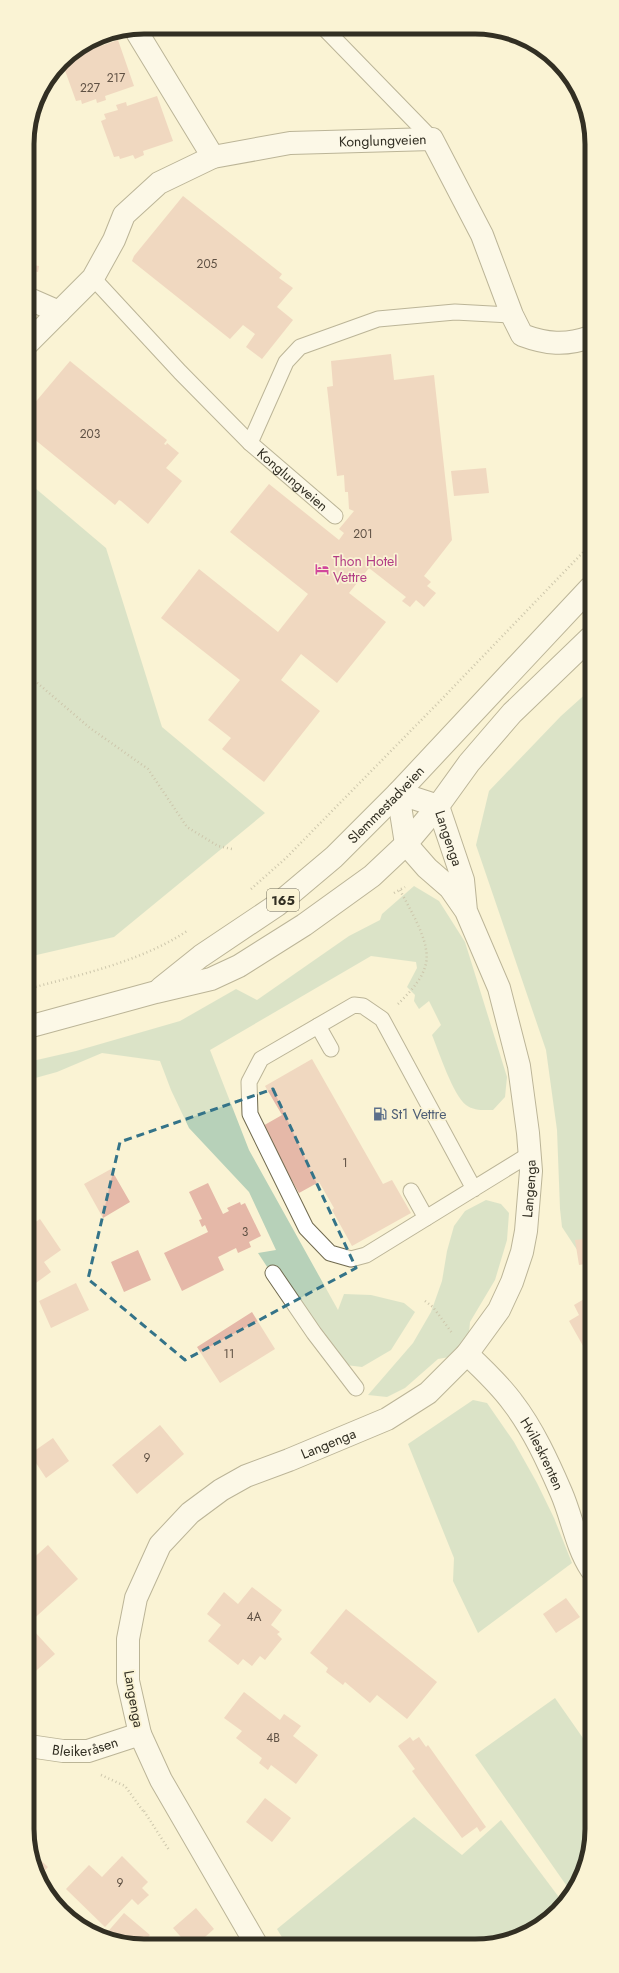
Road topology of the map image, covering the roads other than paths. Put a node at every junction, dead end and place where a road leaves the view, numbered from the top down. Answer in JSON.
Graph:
{"nodes":[{"id":1,"x":138,"y":34,"type":"edge"},
{"id":2,"x":330,"y":34,"type":"edge"},
{"id":3,"x":432,"y":139,"type":"junction"},
{"id":4,"x":213,"y":157,"type":"junction"},
{"id":5,"x":93,"y":278,"type":"junction"},
{"id":6,"x":34,"y":301,"type":"edge"},
{"id":7,"x":59,"y":312,"type":"junction"},
{"id":8,"x":512,"y":315,"type":"junction"},
{"id":9,"x":34,"y":338,"type":"edge"},
{"id":10,"x":585,"y":339,"type":"edge"},
{"id":11,"x":250,"y":443,"type":"junction"},
{"id":12,"x":335,"y":516,"type":"dead end"},
{"id":13,"x":585,"y":593,"type":"edge"},
{"id":14,"x":585,"y":643,"type":"edge"},
{"id":15,"x":398,"y":793,"type":"junction"},
{"id":16,"x":438,"y":806,"type":"junction"},
{"id":17,"x":406,"y":844,"type":"junction"},
{"id":18,"x":466,"y":911,"type":"junction"},
{"id":19,"x":156,"y":992,"type":"junction"},
{"id":20,"x":34,"y":1025,"type":"edge"},
{"id":21,"x":318,"y":1026,"type":"junction"},
{"id":22,"x":331,"y":1049,"type":"dead end"},
{"id":23,"x":530,"y":1154,"type":"junction"},
{"id":24,"x":474,"y":1189,"type":"junction"},
{"id":25,"x":411,"y":1191,"type":"dead end"},
{"id":26,"x":426,"y":1218,"type":"junction"},
{"id":27,"x":273,"y":1273,"type":"dead end"},
{"id":28,"x":467,"y":1354,"type":"junction"},
{"id":29,"x":356,"y":1388,"type":"dead end"},
{"id":30,"x":585,"y":1555,"type":"edge"},
{"id":31,"x":140,"y":1734,"type":"junction"},
{"id":32,"x":34,"y":1747,"type":"edge"},
{"id":33,"x":253,"y":1939,"type":"edge"}],
"edges":[{"from":1,"to":4,"type":"main road"},
{"from":2,"to":3,"type":"lane"},
{"from":3,"to":4,"type":"main road","name":"Konglungveien"},
{"from":3,"to":8,"type":"main road","name":"Konglungveien"},
{"from":4,"to":5,"type":"main road","name":"Konglungveien"},
{"from":5,"to":7,"type":"main road","name":"Konglungveien"},
{"from":5,"to":11,"type":"lane","name":"Konglungveien"},
{"from":6,"to":7,"type":"main road"},
{"from":7,"to":9,"type":"main road","name":"Konglungveien"},
{"from":8,"to":10,"type":"main road","name":"Konglungveien"},
{"from":8,"to":11,"type":"lane","name":"Konglungveien"},
{"from":11,"to":12,"type":"lane","name":"Konglungveien"},
{"from":13,"to":15,"type":"main road","name":"Slemmestadveien","number":"165"},
{"from":14,"to":16,"type":"main road","name":"Slemmestadveien","number":"165"},
{"from":15,"to":16,"type":"main road","name":"Langenga"},
{"from":15,"to":17,"type":"main road"},
{"from":15,"to":19,"type":"main road","name":"Slemmestadveien","number":"165"},
{"from":16,"to":17,"type":"main road","name":"Slemmestadveien","number":"165"},
{"from":16,"to":18,"type":"main road","name":"Langenga"},
{"from":17,"to":18,"type":"main road","name":"Langenga"},
{"from":17,"to":19,"type":"main road","name":"Slemmestadveien","number":"165"},
{"from":18,"to":23,"type":"main road","name":"Langenga"},
{"from":19,"to":20,"type":"main road","name":"Slemmestadveien","number":"165"},
{"from":21,"to":22,"type":"lane"},
{"from":21,"to":24,"type":"lane"},
{"from":21,"to":26,"type":"lane"},
{"from":23,"to":24,"type":"lane"},
{"from":23,"to":28,"type":"main road","name":"Langenga"},
{"from":24,"to":26,"type":"lane"},
{"from":25,"to":26,"type":"lane"},
{"from":27,"to":29,"type":"lane"},
{"from":28,"to":30,"type":"main road","name":"Hvileskrenten"},
{"from":28,"to":31,"type":"main road","name":"Langenga"},
{"from":31,"to":32,"type":"main road","name":"Bleikeråsen"},
{"from":31,"to":33,"type":"main road","name":"Langenga"}]}
